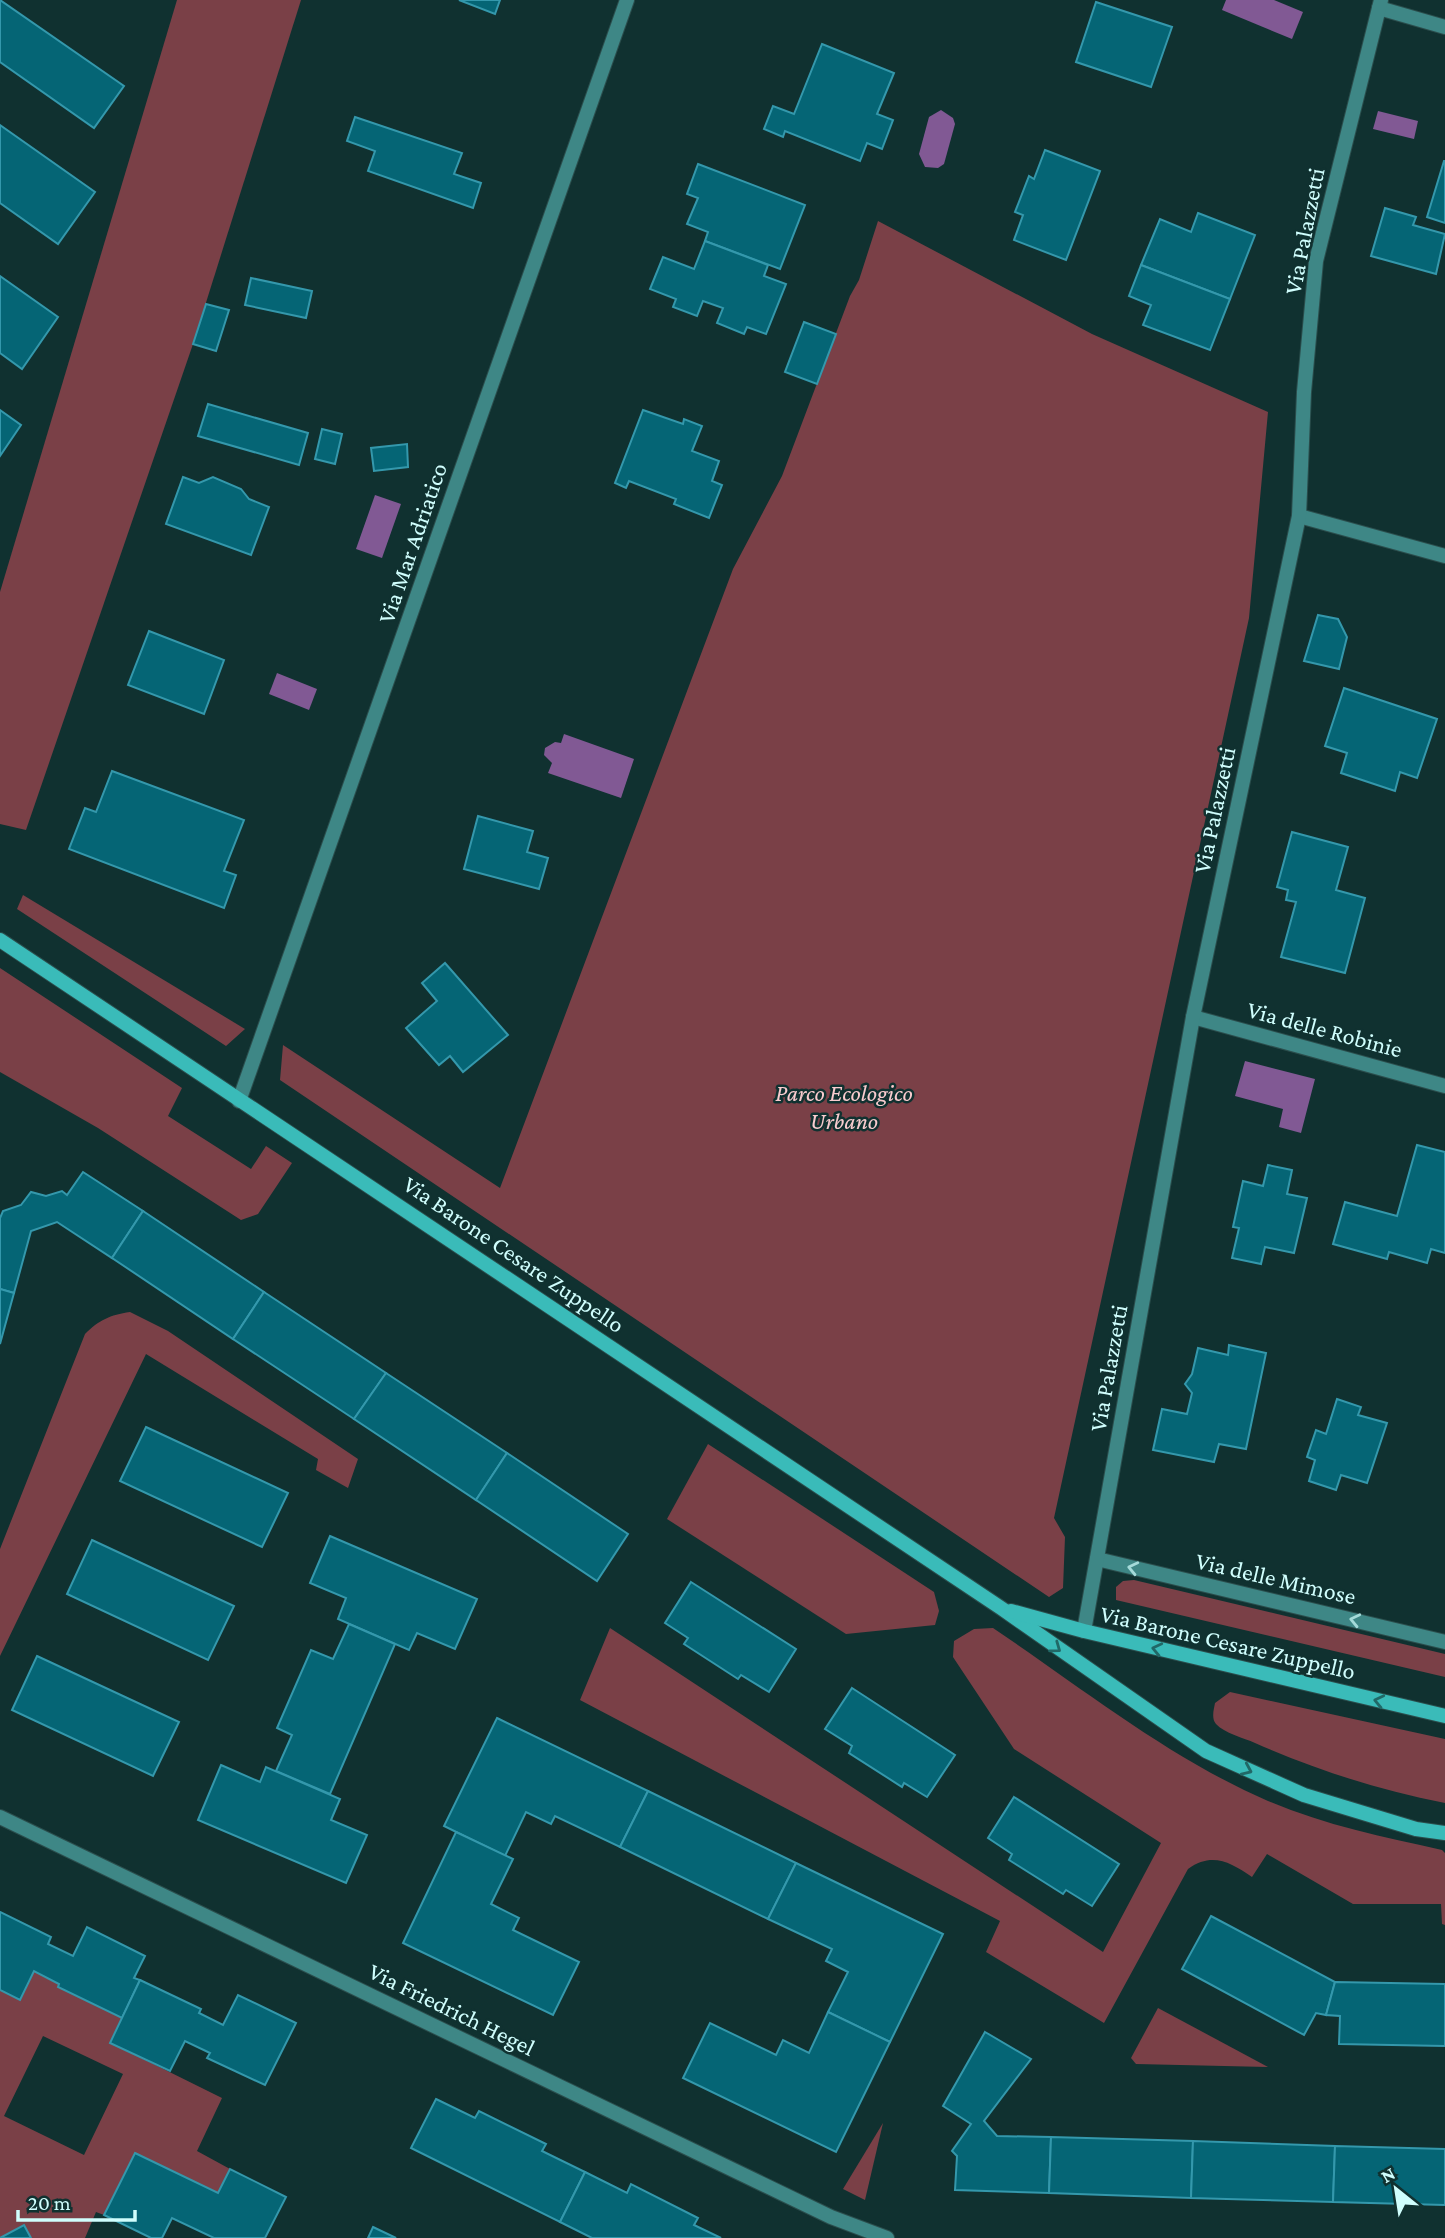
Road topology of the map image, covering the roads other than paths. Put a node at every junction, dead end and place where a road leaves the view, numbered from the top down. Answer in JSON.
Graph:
{"nodes":[{"id":1,"x":627,"y":0,"type":"edge"},
{"id":2,"x":1380,"y":4,"type":"edge"},
{"id":3,"x":1445,"y":27,"type":"edge"},
{"id":4,"x":1299,"y":516,"type":"junction"},
{"id":5,"x":1445,"y":556,"type":"edge"},
{"id":6,"x":0,"y":940,"type":"edge"},
{"id":7,"x":1194,"y":1017,"type":"junction"},
{"id":8,"x":1445,"y":1086,"type":"edge"},
{"id":9,"x":239,"y":1101,"type":"junction"},
{"id":10,"x":1097,"y":1559,"type":"junction"},
{"id":11,"x":1001,"y":1608,"type":"junction"},
{"id":12,"x":1084,"y":1631,"type":"junction"},
{"id":13,"x":1445,"y":1642,"type":"edge"},
{"id":14,"x":1445,"y":1716,"type":"edge"},
{"id":15,"x":0,"y":1817,"type":"edge"},
{"id":16,"x":1445,"y":1833,"type":"edge"},
{"id":17,"x":887,"y":2238,"type":"edge"}],
"edges":[{"from":1,"to":9,"type":"street","name":"Via Mar Adriatico"},
{"from":2,"to":3,"type":"street"},
{"from":2,"to":4,"type":"street","name":"Via Palazzetti"},
{"from":4,"to":5,"type":"street"},
{"from":4,"to":7,"type":"street","name":"Via Palazzetti"},
{"from":6,"to":9,"type":"main road","name":"Via Barone Cesare Zuppello"},
{"from":7,"to":8,"type":"street","name":"Via delle Robinie"},
{"from":7,"to":10,"type":"street","name":"Via Palazzetti"},
{"from":9,"to":11,"type":"main road","name":"Via Barone Cesare Zuppello"},
{"from":10,"to":12,"type":"street","name":"Via Palazzetti"},
{"from":13,"to":10,"type":"street","name":"Via delle Mimose","one_way":true},
{"from":11,"to":12,"type":"main road","name":"Via Barone Cesare Zuppello"},
{"from":11,"to":16,"type":"main road","name":"Via Barone Cesare Zuppello","one_way":true},
{"from":14,"to":12,"type":"main road","name":"Via Barone Cesare Zuppello","one_way":true},
{"from":15,"to":17,"type":"street","name":"Via Friedrich Hegel"}]}
